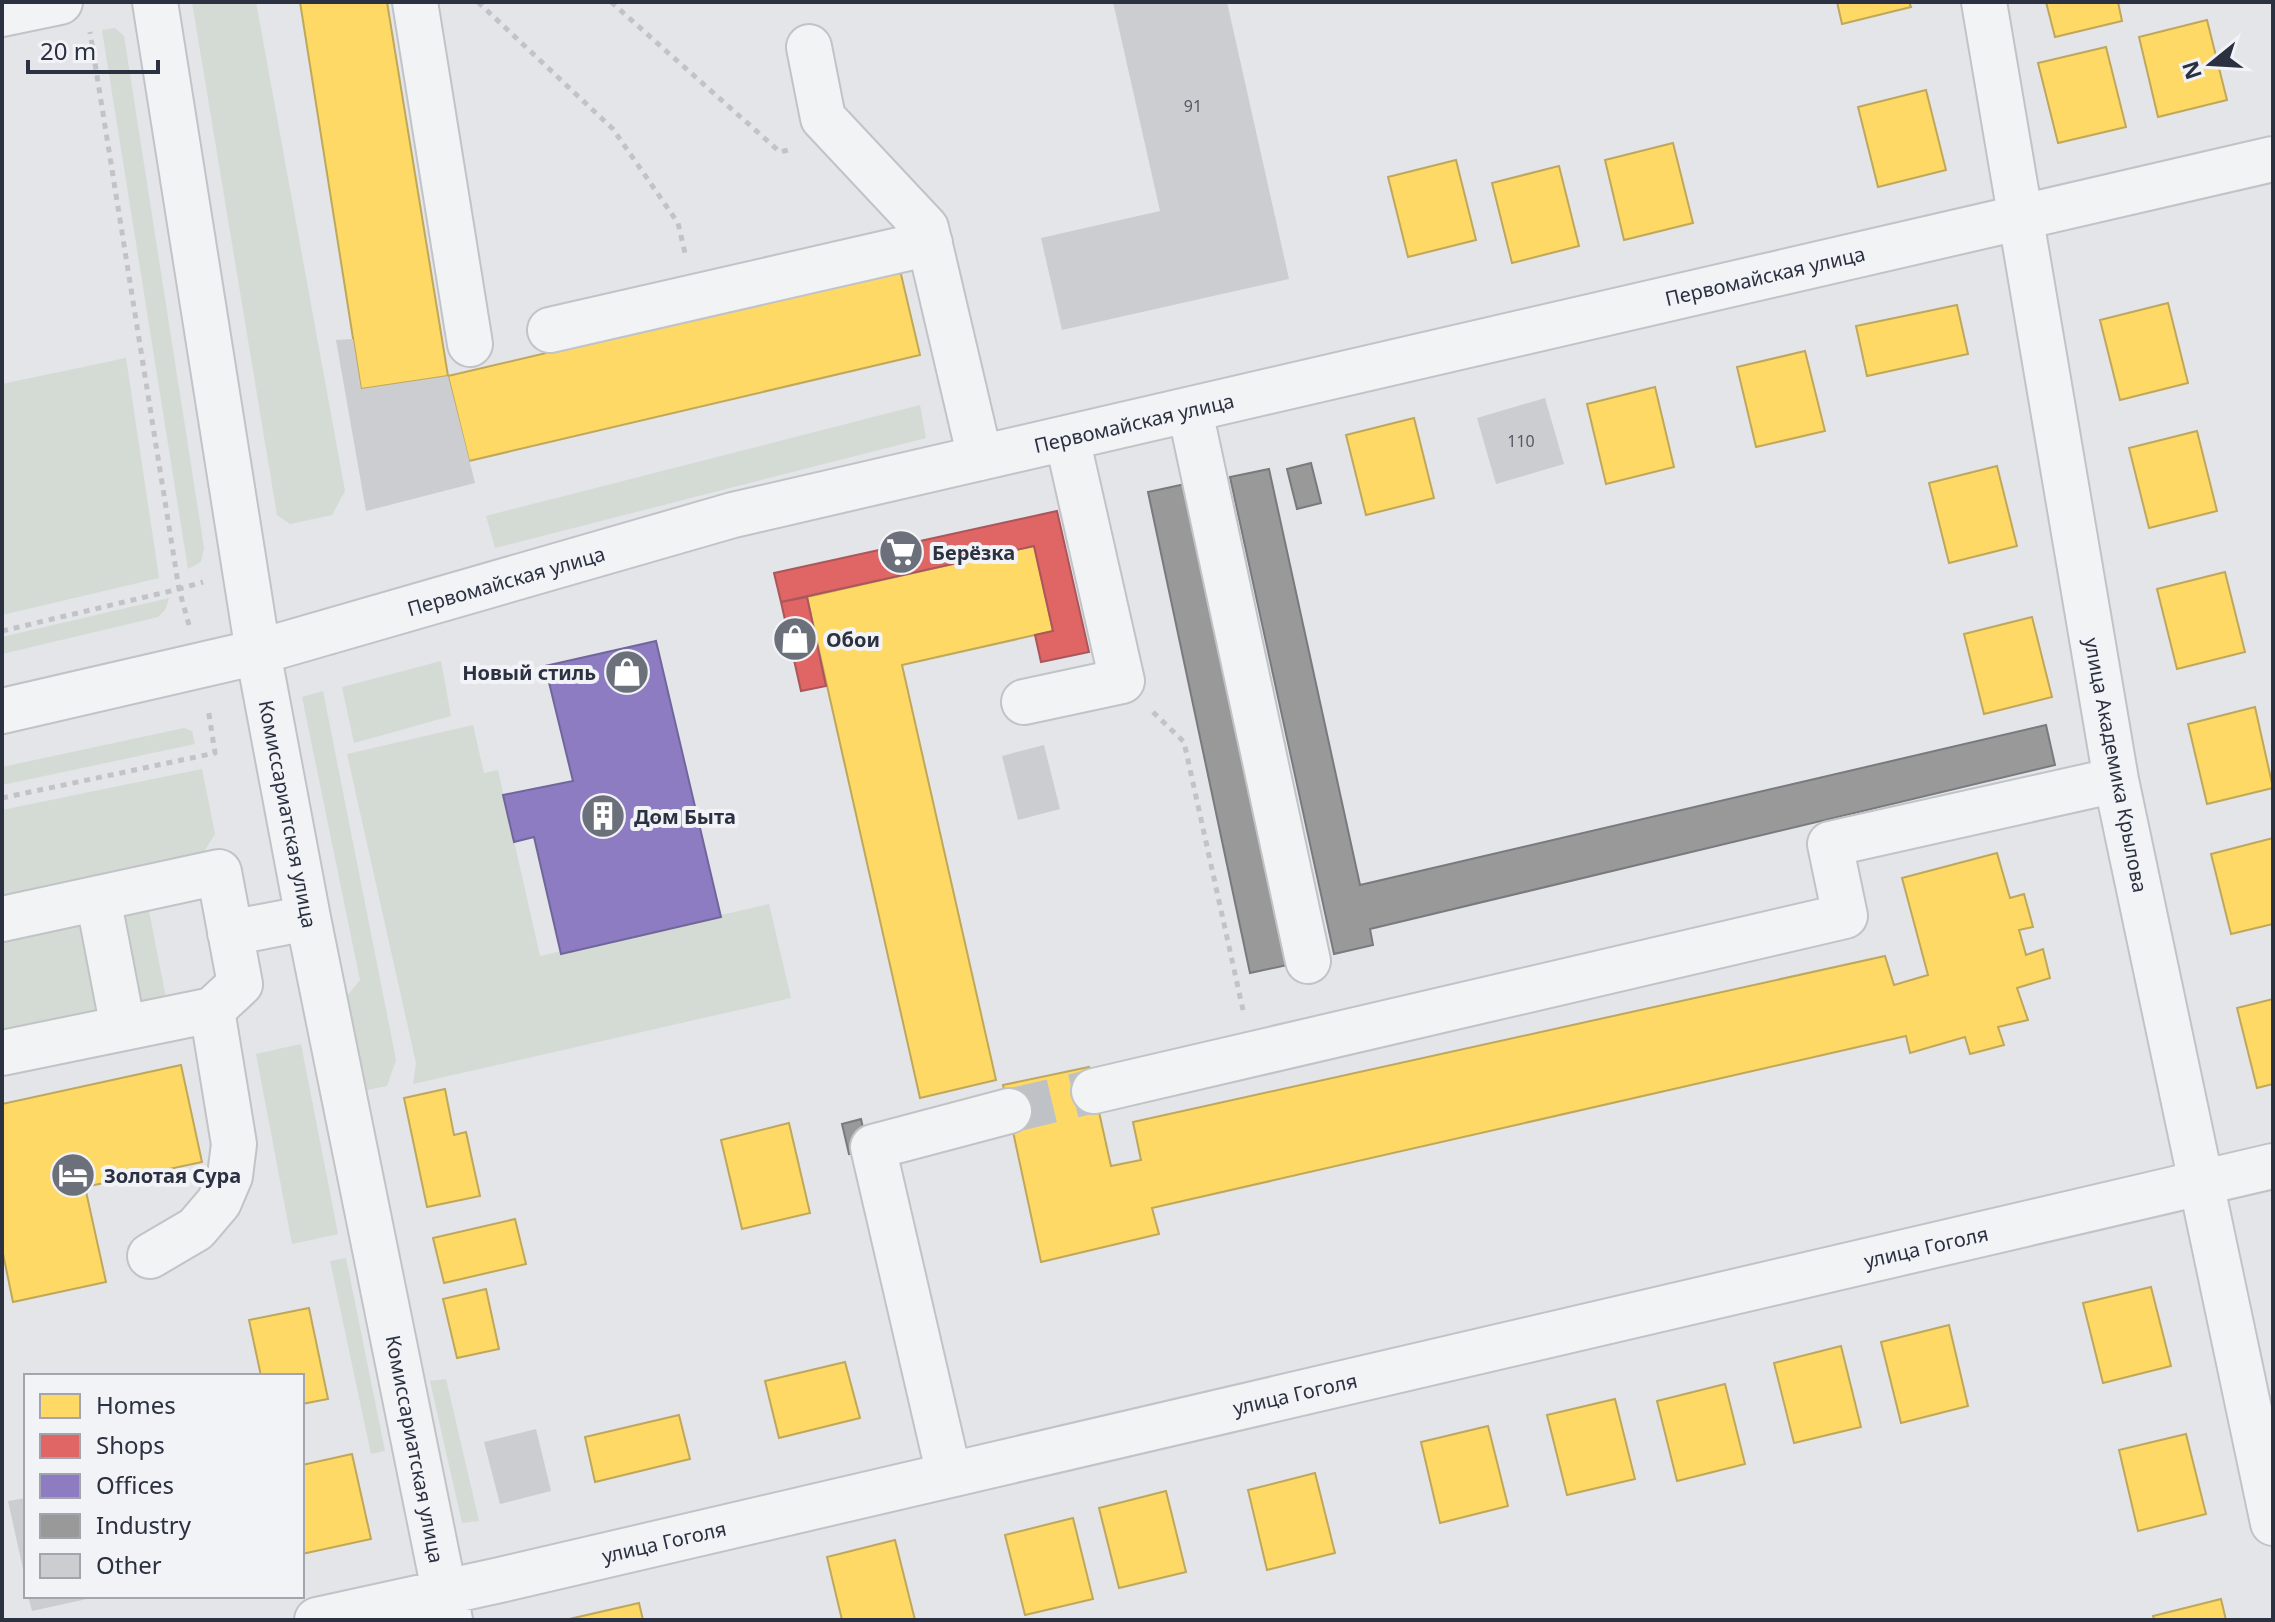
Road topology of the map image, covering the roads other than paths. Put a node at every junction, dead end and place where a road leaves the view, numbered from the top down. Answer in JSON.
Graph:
{"nodes":[{"id":1,"x":155,"y":2,"type":"edge"},
{"id":2,"x":415,"y":2,"type":"edge"},
{"id":3,"x":1984,"y":2,"type":"edge"},
{"id":4,"x":2,"y":14,"type":"edge"},
{"id":5,"x":74,"y":14,"type":"edge"},
{"id":6,"x":809,"y":47,"type":"dead end"},
{"id":7,"x":2273,"y":159,"type":"edge"},
{"id":8,"x":2022,"y":216,"type":"junction"},
{"id":9,"x":930,"y":243,"type":"junction"},
{"id":10,"x":550,"y":330,"type":"dead end"},
{"id":11,"x":470,"y":344,"type":"dead end"},
{"id":12,"x":1190,"y":411,"type":"junction"},
{"id":13,"x":1067,"y":438,"type":"junction"},
{"id":14,"x":980,"y":458,"type":"junction"},
{"id":15,"x":258,"y":652,"type":"junction"},
{"id":16,"x":1024,"y":702,"type":"dead end"},
{"id":17,"x":2,"y":711,"type":"edge"},
{"id":18,"x":2116,"y":780,"type":"junction"},
{"id":19,"x":98,"y":898,"type":"junction"},
{"id":20,"x":308,"y":918,"type":"junction"},
{"id":21,"x":2,"y":919,"type":"edge"},
{"id":22,"x":230,"y":933,"type":"junction"},
{"id":23,"x":1308,"y":961,"type":"dead end"},
{"id":24,"x":212,"y":1010,"type":"junction"},
{"id":25,"x":123,"y":1028,"type":"junction"},
{"id":26,"x":2,"y":1053,"type":"edge"},
{"id":27,"x":1094,"y":1091,"type":"tunnel mouth"},
{"id":28,"x":1009,"y":1111,"type":"tunnel mouth"},
{"id":29,"x":2273,"y":1166,"type":"edge"},
{"id":30,"x":2202,"y":1183,"type":"junction"},
{"id":31,"x":150,"y":1256,"type":"dead end"},
{"id":32,"x":949,"y":1475,"type":"junction"},
{"id":33,"x":2273,"y":1523,"type":"edge"},
{"id":34,"x":447,"y":1606,"type":"edge"},
{"id":35,"x":317,"y":1620,"type":"edge"}],
"edges":[{"from":1,"to":15,"type":"street","name":"Комиссариатская улица"},
{"from":2,"to":11,"type":"street"},
{"from":3,"to":8,"type":"street","name":"улица Академика Крылова"},
{"from":4,"to":5,"type":"street"},
{"from":6,"to":9,"type":"street"},
{"from":7,"to":8,"type":"street","name":"Первомайская улица"},
{"from":8,"to":12,"type":"street","name":"Первомайская улица"},
{"from":8,"to":18,"type":"street","name":"улица Академика Крылова"},
{"from":9,"to":10,"type":"street"},
{"from":9,"to":14,"type":"street"},
{"from":12,"to":13,"type":"street","name":"Первомайская улица"},
{"from":12,"to":23,"type":"street"},
{"from":13,"to":14,"type":"street","name":"Первомайская улица"},
{"from":13,"to":16,"type":"street"},
{"from":14,"to":15,"type":"street","name":"Первомайская улица"},
{"from":15,"to":17,"type":"street","name":"Первомайская улица"},
{"from":15,"to":20,"type":"street","name":"Комиссариатская улица"},
{"from":18,"to":27,"type":"street"},
{"from":18,"to":30,"type":"street","name":"улица Академика Крылова"},
{"from":19,"to":21,"type":"street"},
{"from":19,"to":22,"type":"street"},
{"from":19,"to":25,"type":"street"},
{"from":20,"to":22,"type":"street"},
{"from":20,"to":34,"type":"street","name":"Комиссариатская улица"},
{"from":22,"to":24,"type":"street"},
{"from":24,"to":25,"type":"street"},
{"from":24,"to":31,"type":"street"},
{"from":25,"to":26,"type":"street"},
{"from":28,"to":32,"type":"street"},
{"from":29,"to":30,"type":"street","name":"улица Гоголя"},
{"from":30,"to":32,"type":"street","name":"улица Гоголя"},
{"from":30,"to":33,"type":"street","name":"улица Академика Крылова"},
{"from":32,"to":34,"type":"street","name":"улица Гоголя"},
{"from":34,"to":35,"type":"street","name":"улица Гоголя"}]}
